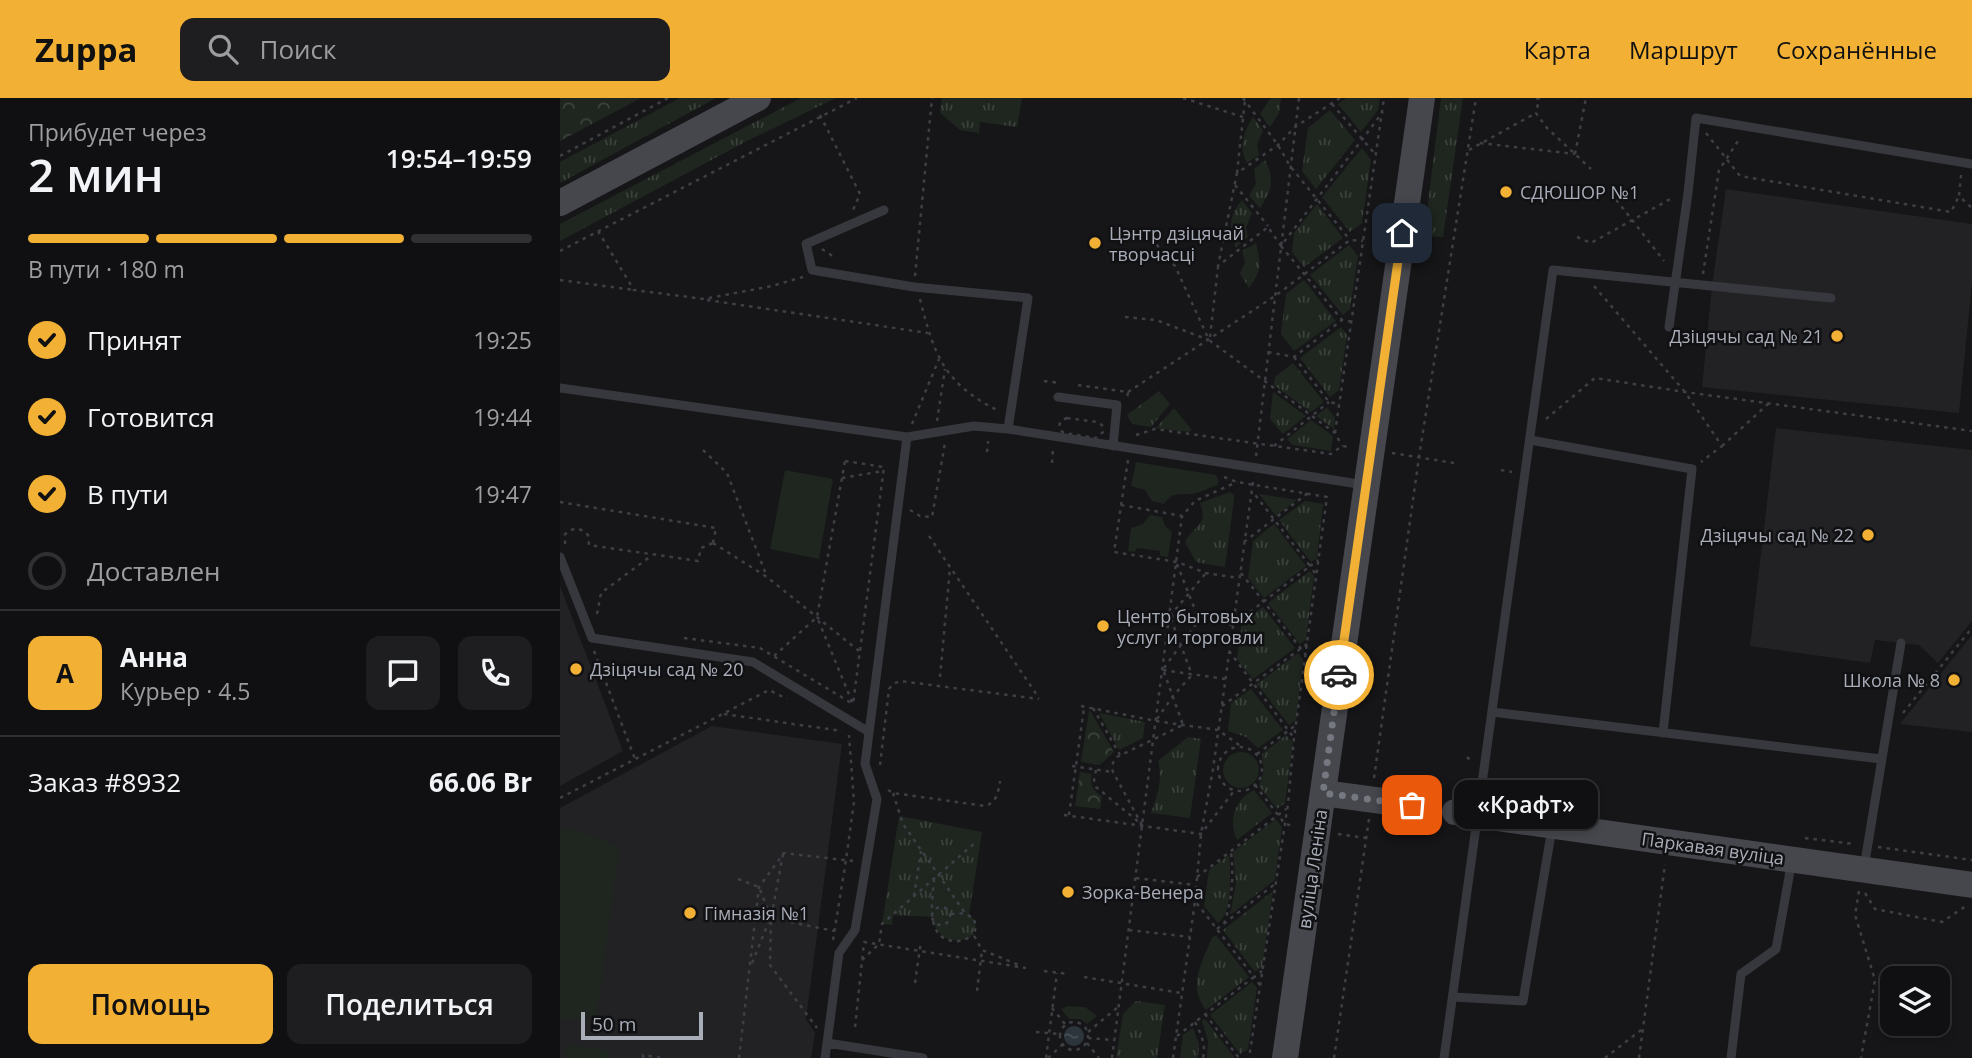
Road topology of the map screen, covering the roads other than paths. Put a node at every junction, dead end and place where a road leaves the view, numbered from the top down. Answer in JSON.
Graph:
{"nodes":[{"id":1,"x":758,"y":98,"type":"edge"},
{"id":2,"x":1422,"y":98,"type":"edge"},
{"id":3,"x":1967,"y":163,"type":"edge"},
{"id":4,"x":560,"y":203,"type":"edge"},
{"id":5,"x":884,"y":210,"type":"dead end"},
{"id":6,"x":1675,"y":279,"type":"junction"},
{"id":7,"x":1831,"y":298,"type":"dead end"},
{"id":8,"x":1669,"y":327,"type":"dead end"},
{"id":9,"x":560,"y":388,"type":"edge"},
{"id":10,"x":1058,"y":397,"type":"dead end"},
{"id":11,"x":1007,"y":429,"type":"junction"},
{"id":12,"x":1530,"y":436,"type":"junction"},
{"id":13,"x":907,"y":437,"type":"junction"},
{"id":14,"x":1113,"y":446,"type":"junction"},
{"id":15,"x":1367,"y":485,"type":"junction"},
{"id":16,"x":564,"y":555,"type":"edge"},
{"id":17,"x":1901,"y":643,"type":"dead end"},
{"id":18,"x":1492,"y":712,"type":"junction"},
{"id":19,"x":869,"y":732,"type":"junction"},
{"id":20,"x":1663,"y":733,"type":"junction"},
{"id":21,"x":1881,"y":760,"type":"junction"},
{"id":22,"x":1323,"y":793,"type":"junction"},
{"id":23,"x":1412,"y":805,"type":"tunnel mouth"},
{"id":24,"x":1466,"y":814,"type":"junction"},
{"id":25,"x":1552,"y":826,"type":"junction"},
{"id":26,"x":1791,"y":859,"type":"junction"},
{"id":27,"x":1862,"y":877,"type":"junction"},
{"id":28,"x":1972,"y":885,"type":"edge"},
{"id":29,"x":1453,"y":997,"type":"junction"},
{"id":30,"x":827,"y":1043,"type":"junction"},
{"id":31,"x":825,"y":1058,"type":"edge"},
{"id":32,"x":923,"y":1058,"type":"edge"},
{"id":33,"x":1285,"y":1058,"type":"edge"},
{"id":34,"x":1444,"y":1058,"type":"edge"},
{"id":35,"x":1731,"y":1058,"type":"edge"}],
"edges":[{"from":1,"to":4,"type":"main road"},
{"from":2,"to":15,"type":"main road","name":"вуліца Леніна"},
{"from":3,"to":6,"type":"lane"},
{"from":5,"to":11,"type":"lane"},
{"from":6,"to":7,"type":"lane"},
{"from":6,"to":8,"type":"lane"},
{"from":6,"to":12,"type":"lane"},
{"from":9,"to":13,"type":"lane"},
{"from":10,"to":14,"type":"lane"},
{"from":11,"to":13,"type":"lane"},
{"from":11,"to":14,"type":"lane"},
{"from":12,"to":18,"type":"lane"},
{"from":12,"to":20,"type":"lane"},
{"from":13,"to":19,"type":"lane"},
{"from":14,"to":15,"type":"lane"},
{"from":15,"to":22,"type":"main road","name":"вуліца Леніна"},
{"from":16,"to":19,"type":"lane"},
{"from":17,"to":21,"type":"lane"},
{"from":18,"to":20,"type":"lane"},
{"from":18,"to":24,"type":"lane"},
{"from":19,"to":30,"type":"lane"},
{"from":20,"to":21,"type":"lane"},
{"from":21,"to":27,"type":"lane"},
{"from":22,"to":23,"type":"main road"},
{"from":22,"to":33,"type":"main road","name":"вуліца Леніна"},
{"from":24,"to":25,"type":"main road","name":"Паркавая вуліца"},
{"from":24,"to":29,"type":"lane"},
{"from":25,"to":26,"type":"main road","name":"Паркавая вуліца"},
{"from":25,"to":29,"type":"lane"},
{"from":26,"to":27,"type":"main road","name":"Паркавая вуліца"},
{"from":26,"to":35,"type":"lane"},
{"from":27,"to":28,"type":"main road","name":"Паркавая вуліца"},
{"from":29,"to":34,"type":"lane"},
{"from":30,"to":31,"type":"lane"},
{"from":30,"to":32,"type":"lane"}]}
